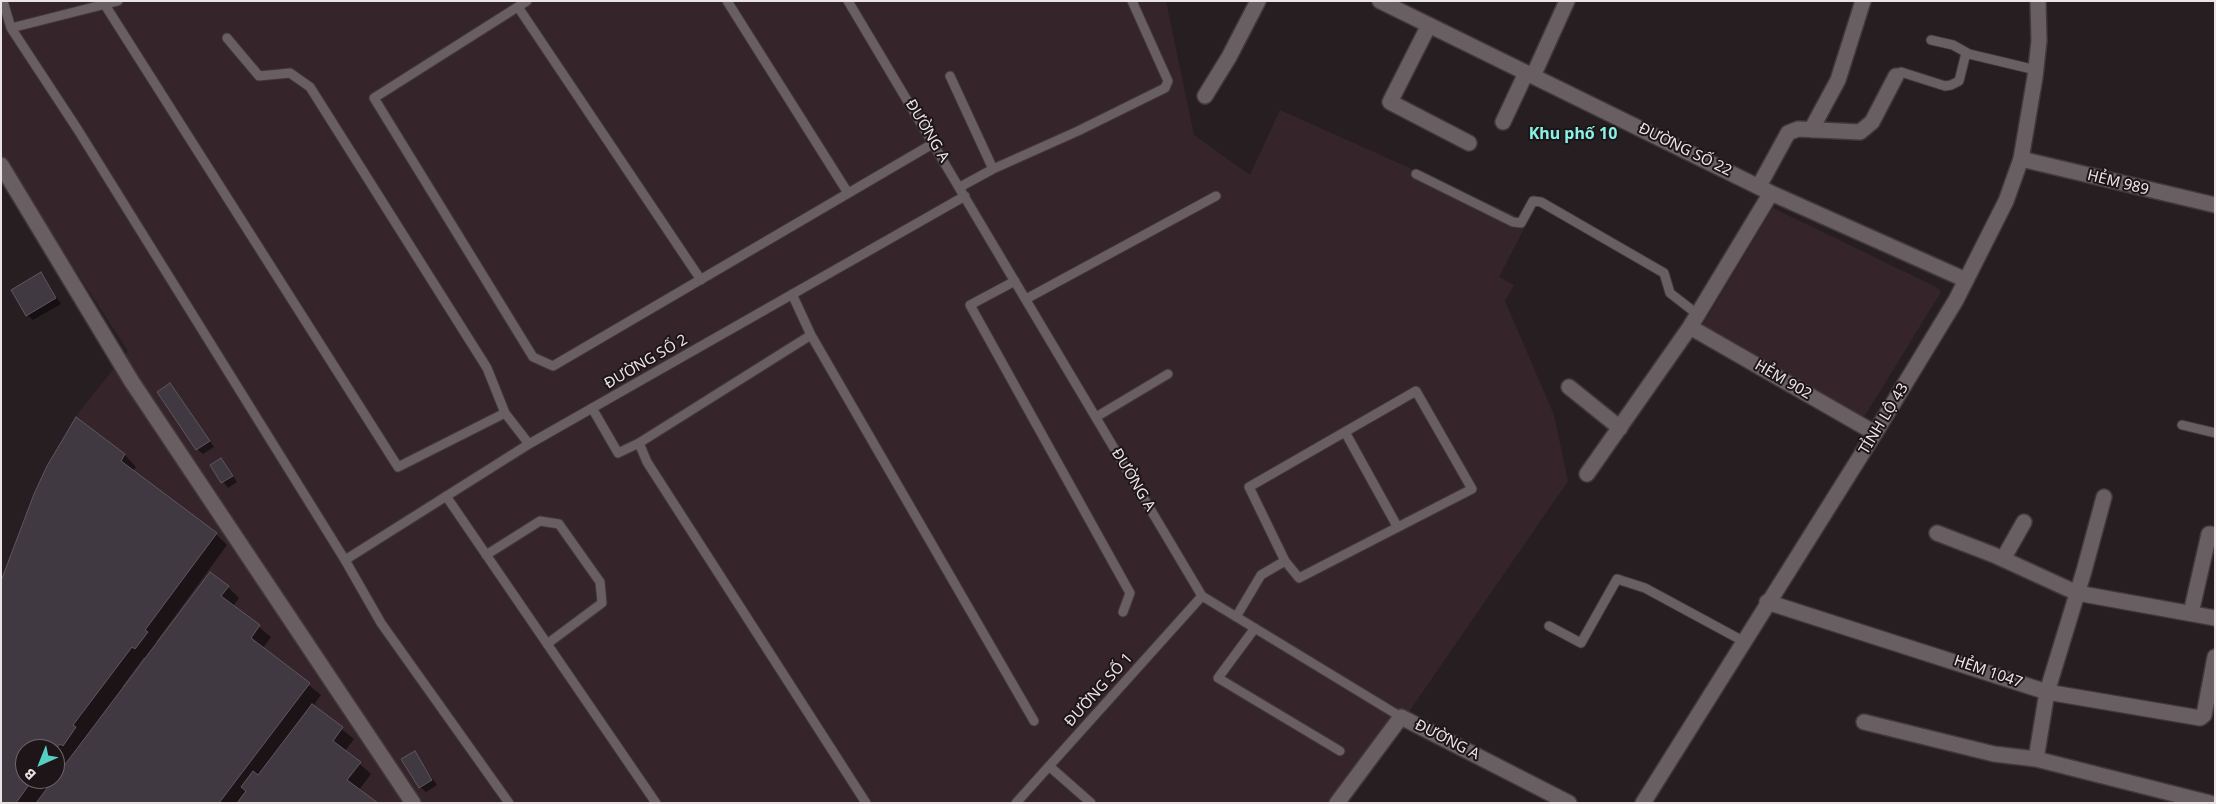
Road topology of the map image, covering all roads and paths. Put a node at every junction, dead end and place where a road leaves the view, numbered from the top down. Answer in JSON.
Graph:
{"nodes":[{"id":1,"x":3,"y":1,"type":"edge"},
{"id":2,"x":118,"y":1,"type":"edge"},
{"id":3,"x":527,"y":1,"type":"edge"},
{"id":4,"x":727,"y":1,"type":"edge"},
{"id":5,"x":848,"y":1,"type":"edge"},
{"id":6,"x":1132,"y":1,"type":"edge"},
{"id":7,"x":1258,"y":1,"type":"edge"},
{"id":8,"x":1567,"y":1,"type":"edge"},
{"id":9,"x":1863,"y":1,"type":"edge"},
{"id":10,"x":2038,"y":1,"type":"edge"},
{"id":11,"x":1390,"y":3,"type":"edge"},
{"id":12,"x":105,"y":5,"type":"junction"},
{"id":13,"x":80,"y":6,"type":"edge"},
{"id":14,"x":518,"y":7,"type":"junction"},
{"id":15,"x":1429,"y":25,"type":"junction"},
{"id":16,"x":11,"y":28,"type":"junction"},
{"id":17,"x":227,"y":38,"type":"dead end"},
{"id":18,"x":1932,"y":40,"type":"dead end"},
{"id":19,"x":1966,"y":53,"type":"junction"},
{"id":20,"x":2036,"y":70,"type":"junction"},
{"id":21,"x":1529,"y":74,"type":"junction"},
{"id":22,"x":950,"y":76,"type":"dead end"},
{"id":23,"x":1896,"y":76,"type":"joint"},
{"id":24,"x":1205,"y":96,"type":"dead end"},
{"id":25,"x":1503,"y":122,"type":"dead end"},
{"id":26,"x":1811,"y":130,"type":"junction"},
{"id":27,"x":934,"y":143,"type":"junction"},
{"id":28,"x":1469,"y":144,"type":"dead end"},
{"id":29,"x":2021,"y":159,"type":"junction"},
{"id":30,"x":1,"y":165,"type":"edge"},
{"id":31,"x":993,"y":169,"type":"junction"},
{"id":32,"x":1416,"y":174,"type":"dead end"},
{"id":33,"x":960,"y":187,"type":"junction"},
{"id":34,"x":1765,"y":190,"type":"junction"},
{"id":35,"x":848,"y":193,"type":"junction"},
{"id":36,"x":965,"y":196,"type":"junction"},
{"id":37,"x":1216,"y":196,"type":"dead end"},
{"id":38,"x":2215,"y":206,"type":"edge"},
{"id":39,"x":701,"y":280,"type":"junction"},
{"id":40,"x":1016,"y":280,"type":"junction"},
{"id":41,"x":1966,"y":280,"type":"junction"},
{"id":42,"x":792,"y":294,"type":"junction"},
{"id":43,"x":1026,"y":299,"type":"junction"},
{"id":44,"x":1694,"y":321,"type":"junction"},
{"id":45,"x":810,"y":335,"type":"junction"},
{"id":46,"x":1168,"y":374,"type":"dead end"},
{"id":47,"x":1568,"y":387,"type":"dead end"},
{"id":48,"x":592,"y":408,"type":"junction"},
{"id":49,"x":505,"y":414,"type":"junction"},
{"id":50,"x":1096,"y":417,"type":"junction"},
{"id":51,"x":2182,"y":425,"type":"dead end"},
{"id":52,"x":1620,"y":428,"type":"junction"},
{"id":53,"x":1345,"y":432,"type":"junction"},
{"id":54,"x":1876,"y":433,"type":"junction"},
{"id":55,"x":2215,"y":433,"type":"edge"},
{"id":56,"x":639,"y":443,"type":"junction"},
{"id":57,"x":529,"y":444,"type":"junction"},
{"id":58,"x":1587,"y":474,"type":"dead end"},
{"id":59,"x":446,"y":496,"type":"junction"},
{"id":60,"x":2104,"y":496,"type":"dead end"},
{"id":61,"x":2024,"y":522,"type":"dead end"},
{"id":62,"x":1397,"y":526,"type":"junction"},
{"id":63,"x":1937,"y":533,"type":"dead end"},
{"id":64,"x":2215,"y":535,"type":"edge"},
{"id":65,"x":486,"y":555,"type":"junction"},
{"id":66,"x":2003,"y":559,"type":"junction"},
{"id":67,"x":345,"y":560,"type":"junction"},
{"id":68,"x":1285,"y":561,"type":"junction"},
{"id":69,"x":2078,"y":592,"type":"junction"},
{"id":70,"x":1202,"y":596,"type":"junction"},
{"id":71,"x":1767,"y":602,"type":"junction"},
{"id":72,"x":1123,"y":612,"type":"dead end"},
{"id":73,"x":2191,"y":613,"type":"junction"},
{"id":74,"x":1236,"y":617,"type":"junction"},
{"id":75,"x":2215,"y":618,"type":"edge"},
{"id":76,"x":1549,"y":626,"type":"dead end"},
{"id":77,"x":1255,"y":628,"type":"junction"},
{"id":78,"x":1743,"y":640,"type":"junction"},
{"id":79,"x":547,"y":644,"type":"junction"},
{"id":80,"x":2215,"y":657,"type":"edge"},
{"id":81,"x":2047,"y":692,"type":"junction"},
{"id":82,"x":2210,"y":706,"type":"edge"},
{"id":83,"x":1401,"y":717,"type":"junction"},
{"id":84,"x":1034,"y":721,"type":"dead end"},
{"id":85,"x":1864,"y":722,"type":"dead end"},
{"id":86,"x":1340,"y":751,"type":"dead end"},
{"id":87,"x":2036,"y":760,"type":"junction"},
{"id":88,"x":1049,"y":766,"type":"junction"},
{"id":89,"x":2188,"y":800,"type":"edge"},
{"id":90,"x":413,"y":803,"type":"edge"},
{"id":91,"x":509,"y":803,"type":"edge"},
{"id":92,"x":656,"y":803,"type":"edge"},
{"id":93,"x":866,"y":803,"type":"edge"},
{"id":94,"x":1016,"y":803,"type":"edge"},
{"id":95,"x":1091,"y":803,"type":"edge"},
{"id":96,"x":1337,"y":803,"type":"edge"},
{"id":97,"x":1569,"y":803,"type":"edge"},
{"id":98,"x":1643,"y":803,"type":"edge"},
{"id":99,"x":2210,"y":803,"type":"edge"}],
"edges":[{"from":1,"to":16,"type":"lane"},
{"from":2,"to":12,"type":"lane"},
{"from":3,"to":14,"type":"lane"},
{"from":4,"to":35,"type":"lane"},
{"from":5,"to":27,"type":"lane","name":"ĐƯỜNG A"},
{"from":6,"to":31,"type":"lane"},
{"from":7,"to":24,"type":"street"},
{"from":8,"to":21,"type":"street"},
{"from":9,"to":26,"type":"street"},
{"from":10,"to":20,"type":"street","name":"TỈNH LỘ 43"},
{"from":11,"to":15,"type":"street","name":"ĐƯỜNG SỐ 22"},
{"from":12,"to":13,"type":"lane"},
{"from":12,"to":49,"type":"lane"},
{"from":13,"to":16,"type":"lane"},
{"from":14,"to":39,"type":"lane"},
{"from":14,"to":39,"type":"lane"},
{"from":15,"to":21,"type":"street","name":"ĐƯỜNG SỐ 22"},
{"from":15,"to":28,"type":"street"},
{"from":16,"to":67,"type":"lane"},
{"from":17,"to":49,"type":"lane"},
{"from":18,"to":19,"type":"lane"},
{"from":19,"to":20,"type":"lane"},
{"from":19,"to":23,"type":"lane"},
{"from":20,"to":29,"type":"street","name":"TỈNH LỘ 43"},
{"from":21,"to":25,"type":"street"},
{"from":21,"to":34,"type":"street","name":"ĐƯỜNG SỐ 22"},
{"from":22,"to":31,"type":"lane"},
{"from":23,"to":26,"type":"street"},
{"from":26,"to":34,"type":"street"},
{"from":27,"to":33,"type":"lane","name":"ĐƯỜNG A"},
{"from":27,"to":35,"type":"lane"},
{"from":29,"to":38,"type":"street","name":"HẺM 989"},
{"from":29,"to":41,"type":"street","name":"TỈNH LỘ 43"},
{"from":30,"to":90,"type":"street"},
{"from":31,"to":33,"type":"lane"},
{"from":32,"to":44,"type":"lane"},
{"from":33,"to":36,"type":"lane","name":"ĐƯỜNG A"},
{"from":34,"to":41,"type":"street","name":"ĐƯỜNG SỐ 22"},
{"from":34,"to":44,"type":"street"},
{"from":35,"to":39,"type":"lane"},
{"from":36,"to":40,"type":"lane","name":"ĐƯỜNG A"},
{"from":36,"to":42,"type":"lane","name":"ĐƯỜNG SỐ 2"},
{"from":37,"to":43,"type":"lane"},
{"from":40,"to":43,"type":"lane","name":"ĐƯỜNG A"},
{"from":40,"to":72,"type":"lane"},
{"from":41,"to":54,"type":"street","name":"TỈNH LỘ 43"},
{"from":42,"to":45,"type":"lane"},
{"from":42,"to":48,"type":"lane","name":"ĐƯỜNG SỐ 2"},
{"from":43,"to":50,"type":"lane","name":"ĐƯỜNG A"},
{"from":44,"to":52,"type":"street"},
{"from":44,"to":54,"type":"street","name":"HẺM 902"},
{"from":45,"to":56,"type":"lane"},
{"from":45,"to":84,"type":"lane"},
{"from":46,"to":50,"type":"lane"},
{"from":47,"to":52,"type":"street"},
{"from":48,"to":56,"type":"lane"},
{"from":48,"to":57,"type":"lane","name":"ĐƯỜNG SỐ 2"},
{"from":49,"to":57,"type":"lane"},
{"from":50,"to":70,"type":"lane","name":"ĐƯỜNG A"},
{"from":51,"to":55,"type":"lane"},
{"from":52,"to":58,"type":"street"},
{"from":53,"to":62,"type":"lane"},
{"from":53,"to":62,"type":"lane"},
{"from":53,"to":68,"type":"lane"},
{"from":54,"to":71,"type":"street","name":"TỈNH LỘ 43"},
{"from":56,"to":93,"type":"lane"},
{"from":57,"to":59,"type":"lane","name":"ĐƯỜNG SỐ 2"},
{"from":59,"to":65,"type":"lane"},
{"from":59,"to":67,"type":"lane","name":"ĐƯỜNG SỐ 2"},
{"from":60,"to":69,"type":"street"},
{"from":61,"to":66,"type":"street"},
{"from":62,"to":68,"type":"lane"},
{"from":63,"to":66,"type":"street"},
{"from":64,"to":73,"type":"street"},
{"from":65,"to":79,"type":"lane"},
{"from":65,"to":79,"type":"lane"},
{"from":66,"to":69,"type":"street"},
{"from":67,"to":91,"type":"lane"},
{"from":68,"to":74,"type":"lane"},
{"from":69,"to":73,"type":"street"},
{"from":69,"to":81,"type":"street"},
{"from":70,"to":74,"type":"lane","name":"ĐƯỜNG A"},
{"from":70,"to":88,"type":"lane","name":"ĐƯỜNG SỐ 1"},
{"from":71,"to":78,"type":"street","name":"TỈNH LỘ 43"},
{"from":71,"to":81,"type":"street","name":"HẺM 1047"},
{"from":73,"to":75,"type":"street"},
{"from":74,"to":77,"type":"lane","name":"ĐƯỜNG A"},
{"from":76,"to":78,"type":"lane"},
{"from":77,"to":83,"type":"lane","name":"ĐƯỜNG A"},
{"from":77,"to":86,"type":"lane"},
{"from":78,"to":98,"type":"street","name":"TỈNH LỘ 43"},
{"from":79,"to":92,"type":"lane"},
{"from":80,"to":82,"type":"street","name":"HẺM 1047"},
{"from":81,"to":82,"type":"street","name":"HẺM 1047"},
{"from":81,"to":87,"type":"street"},
{"from":83,"to":96,"type":"street"},
{"from":83,"to":97,"type":"street","name":"ĐƯỜNG A"},
{"from":85,"to":87,"type":"street"},
{"from":87,"to":89,"type":"street"},
{"from":88,"to":94,"type":"lane","name":"ĐƯỜNG SỐ 1"},
{"from":88,"to":95,"type":"lane"},
{"from":89,"to":99,"type":"street"}]}
